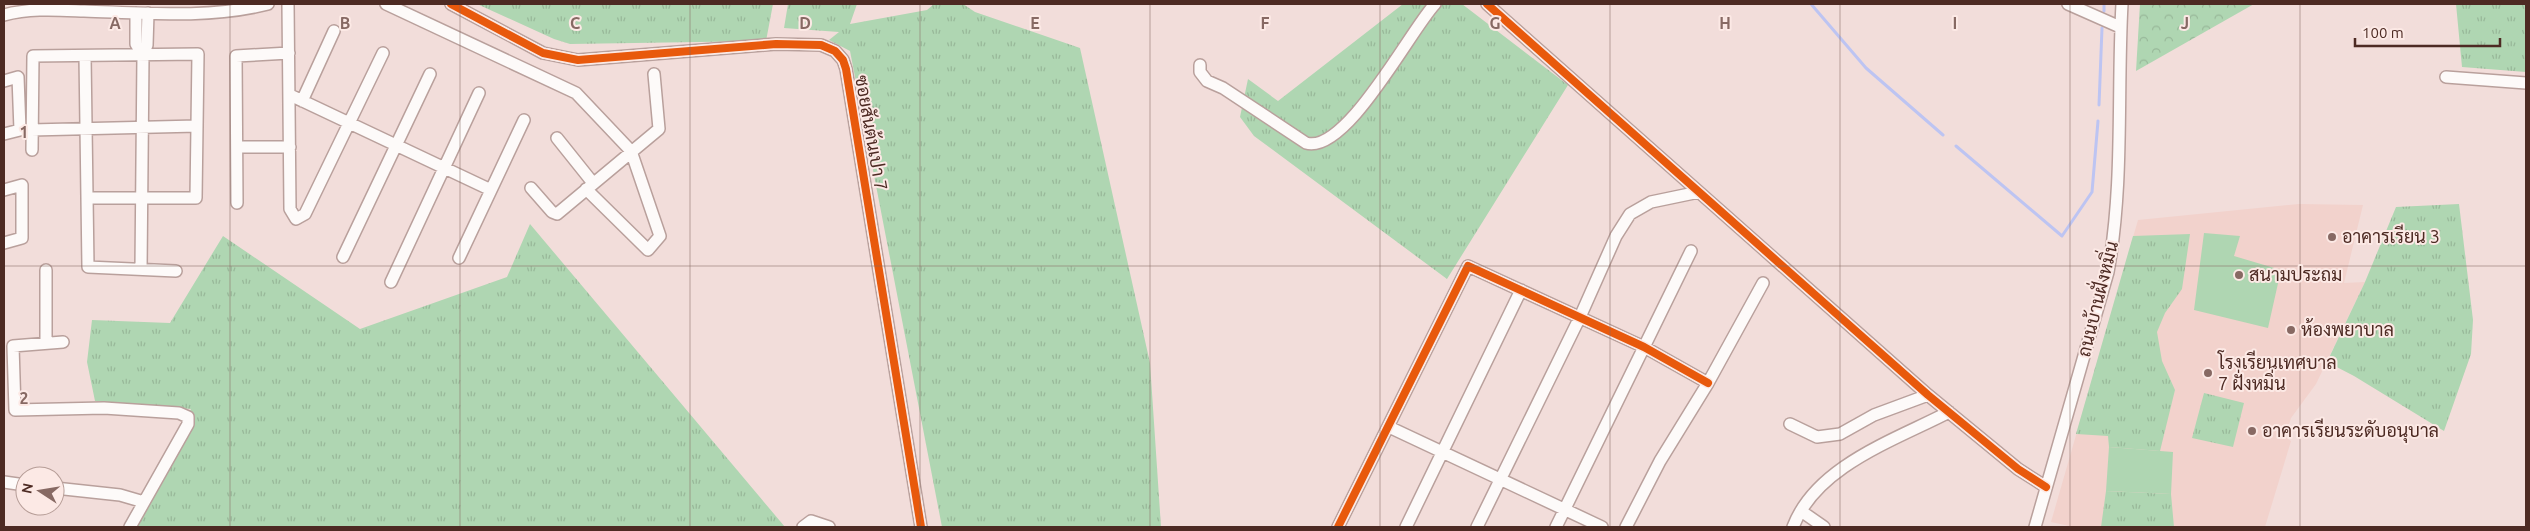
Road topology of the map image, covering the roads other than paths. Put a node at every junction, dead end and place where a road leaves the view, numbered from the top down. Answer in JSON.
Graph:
{"nodes":[{"id":1,"x":262,"y":4,"type":"edge"},
{"id":2,"x":288,"y":4,"type":"edge"},
{"id":3,"x":386,"y":4,"type":"edge"},
{"id":4,"x":451,"y":4,"type":"edge"},
{"id":5,"x":1435,"y":4,"type":"edge"},
{"id":6,"x":1487,"y":4,"type":"edge"},
{"id":7,"x":2068,"y":4,"type":"edge"},
{"id":8,"x":2122,"y":4,"type":"edge"},
{"id":9,"x":142,"y":13,"type":"junction"},
{"id":10,"x":4,"y":15,"type":"edge"},
{"id":11,"x":2120,"y":27,"type":"junction"},
{"id":12,"x":334,"y":31,"type":"dead end"},
{"id":13,"x":289,"y":53,"type":"junction"},
{"id":14,"x":382,"y":54,"type":"dead end"},
{"id":15,"x":142,"y":55,"type":"junction"},
{"id":16,"x":85,"y":56,"type":"junction"},
{"id":17,"x":1200,"y":65,"type":"dead end"},
{"id":18,"x":430,"y":74,"type":"dead end"},
{"id":19,"x":654,"y":74,"type":"dead end"},
{"id":20,"x":2446,"y":77,"type":"dead end"},
{"id":21,"x":4,"y":82,"type":"edge"},
{"id":22,"x":2526,"y":83,"type":"edge"},
{"id":23,"x":479,"y":93,"type":"dead end"},
{"id":24,"x":290,"y":95,"type":"junction"},
{"id":25,"x":302,"y":101,"type":"junction"},
{"id":26,"x":524,"y":120,"type":"dead end"},
{"id":27,"x":350,"y":124,"type":"junction"},
{"id":28,"x":197,"y":126,"type":"junction"},
{"id":29,"x":142,"y":127,"type":"junction"},
{"id":30,"x":86,"y":128,"type":"junction"},
{"id":31,"x":32,"y":130,"type":"junction"},
{"id":32,"x":4,"y":134,"type":"edge"},
{"id":33,"x":557,"y":138,"type":"dead end"},
{"id":34,"x":396,"y":145,"type":"junction"},
{"id":35,"x":237,"y":147,"type":"junction"},
{"id":36,"x":290,"y":147,"type":"junction"},
{"id":37,"x":32,"y":150,"type":"dead end"},
{"id":38,"x":631,"y":152,"type":"junction"},
{"id":39,"x":444,"y":168,"type":"junction"},
{"id":40,"x":589,"y":186,"type":"junction"},
{"id":41,"x":531,"y":188,"type":"dead end"},
{"id":42,"x":4,"y":190,"type":"edge"},
{"id":43,"x":491,"y":190,"type":"junction"},
{"id":44,"x":1699,"y":192,"type":"junction"},
{"id":45,"x":87,"y":198,"type":"junction"},
{"id":46,"x":141,"y":198,"type":"junction"},
{"id":47,"x":238,"y":203,"type":"dead end"},
{"id":48,"x":4,"y":244,"type":"edge"},
{"id":49,"x":1691,"y":252,"type":"dead end"},
{"id":50,"x":343,"y":257,"type":"dead end"},
{"id":51,"x":459,"y":258,"type":"dead end"},
{"id":52,"x":141,"y":269,"type":"junction"},
{"id":53,"x":46,"y":270,"type":"dead end"},
{"id":54,"x":176,"y":270,"type":"dead end"},
{"id":55,"x":391,"y":282,"type":"dead end"},
{"id":56,"x":1763,"y":283,"type":"dead end"},
{"id":57,"x":1521,"y":290,"type":"junction"},
{"id":58,"x":1580,"y":317,"type":"junction"},
{"id":59,"x":63,"y":342,"type":"dead end"},
{"id":60,"x":46,"y":343,"type":"junction"},
{"id":61,"x":1644,"y":347,"type":"junction"},
{"id":62,"x":1708,"y":383,"type":"junction"},
{"id":63,"x":1928,"y":395,"type":"junction"},
{"id":64,"x":1949,"y":412,"type":"junction"},
{"id":65,"x":1790,"y":424,"type":"dead end"},
{"id":66,"x":1389,"y":427,"type":"junction"},
{"id":67,"x":1443,"y":452,"type":"junction"},
{"id":68,"x":1500,"y":479,"type":"junction"},
{"id":69,"x":2046,"y":487,"type":"junction"},
{"id":70,"x":65,"y":489,"type":"edge"},
{"id":71,"x":144,"y":502,"type":"junction"},
{"id":72,"x":1565,"y":510,"type":"junction"},
{"id":73,"x":1801,"y":511,"type":"junction"},
{"id":74,"x":130,"y":527,"type":"edge"},
{"id":75,"x":803,"y":527,"type":"edge"},
{"id":76,"x":829,"y":527,"type":"edge"},
{"id":77,"x":921,"y":527,"type":"edge"},
{"id":78,"x":1338,"y":527,"type":"edge"},
{"id":79,"x":1406,"y":527,"type":"edge"},
{"id":80,"x":1477,"y":527,"type":"edge"},
{"id":81,"x":1556,"y":527,"type":"edge"},
{"id":82,"x":1602,"y":527,"type":"edge"},
{"id":83,"x":1626,"y":527,"type":"edge"},
{"id":84,"x":1793,"y":527,"type":"edge"},
{"id":85,"x":1824,"y":527,"type":"edge"},
{"id":86,"x":2035,"y":527,"type":"edge"}],
"edges":[{"from":1,"to":9,"type":"street"},
{"from":2,"to":13,"type":"street"},
{"from":3,"to":38,"type":"street"},
{"from":4,"to":77,"type":"street","name":"ซอยสันต้นเปา 7"},
{"from":5,"to":17,"type":"street"},
{"from":6,"to":44,"type":"street"},
{"from":7,"to":11,"type":"street"},
{"from":8,"to":11,"type":"street","name":"ถนนบ้านฝั่งหมิ่น"},
{"from":9,"to":10,"type":"street"},
{"from":9,"to":15,"type":"street"},
{"from":11,"to":69,"type":"street","name":"ถนนบ้านฝั่งหมิ่น"},
{"from":12,"to":25,"type":"street"},
{"from":13,"to":24,"type":"street"},
{"from":13,"to":35,"type":"street"},
{"from":14,"to":27,"type":"street"},
{"from":15,"to":16,"type":"street"},
{"from":15,"to":28,"type":"street"},
{"from":15,"to":29,"type":"street"},
{"from":16,"to":30,"type":"street"},
{"from":16,"to":31,"type":"street"},
{"from":18,"to":34,"type":"street"},
{"from":19,"to":38,"type":"street"},
{"from":20,"to":22,"type":"street"},
{"from":21,"to":32,"type":"street"},
{"from":23,"to":39,"type":"street"},
{"from":24,"to":25,"type":"street"},
{"from":24,"to":36,"type":"street"},
{"from":25,"to":27,"type":"street"},
{"from":26,"to":43,"type":"street"},
{"from":27,"to":34,"type":"street"},
{"from":27,"to":36,"type":"street"},
{"from":28,"to":29,"type":"street"},
{"from":28,"to":46,"type":"street"},
{"from":29,"to":30,"type":"street"},
{"from":29,"to":46,"type":"street"},
{"from":30,"to":31,"type":"street"},
{"from":30,"to":45,"type":"street"},
{"from":31,"to":37,"type":"street"},
{"from":33,"to":40,"type":"street"},
{"from":34,"to":39,"type":"street"},
{"from":34,"to":50,"type":"street"},
{"from":35,"to":36,"type":"street"},
{"from":35,"to":47,"type":"street"},
{"from":38,"to":40,"type":"street"},
{"from":38,"to":40,"type":"street"},
{"from":39,"to":43,"type":"street"},
{"from":39,"to":55,"type":"street"},
{"from":40,"to":41,"type":"street"},
{"from":42,"to":48,"type":"street"},
{"from":43,"to":51,"type":"street"},
{"from":44,"to":58,"type":"street"},
{"from":44,"to":63,"type":"street"},
{"from":45,"to":46,"type":"street"},
{"from":45,"to":52,"type":"street"},
{"from":46,"to":52,"type":"street"},
{"from":49,"to":61,"type":"street"},
{"from":52,"to":54,"type":"street"},
{"from":53,"to":60,"type":"street"},
{"from":56,"to":62,"type":"street"},
{"from":57,"to":58,"type":"street"},
{"from":57,"to":66,"type":"street"},
{"from":57,"to":67,"type":"street"},
{"from":58,"to":61,"type":"street"},
{"from":58,"to":68,"type":"street"},
{"from":59,"to":60,"type":"street"},
{"from":60,"to":71,"type":"street"},
{"from":61,"to":62,"type":"street"},
{"from":61,"to":72,"type":"street"},
{"from":62,"to":83,"type":"street"},
{"from":63,"to":64,"type":"street"},
{"from":63,"to":65,"type":"street"},
{"from":64,"to":69,"type":"street"},
{"from":64,"to":73,"type":"street"},
{"from":66,"to":67,"type":"street"},
{"from":66,"to":78,"type":"street"},
{"from":67,"to":68,"type":"street"},
{"from":67,"to":79,"type":"street"},
{"from":68,"to":72,"type":"street"},
{"from":68,"to":80,"type":"street"},
{"from":69,"to":86,"type":"street","name":"ถนนบ้านฝั่งหมิ่น"},
{"from":70,"to":71,"type":"street"},
{"from":71,"to":74,"type":"street"},
{"from":72,"to":81,"type":"street"},
{"from":72,"to":82,"type":"street"},
{"from":73,"to":84,"type":"street"},
{"from":73,"to":85,"type":"street"},
{"from":75,"to":76,"type":"street"}]}
